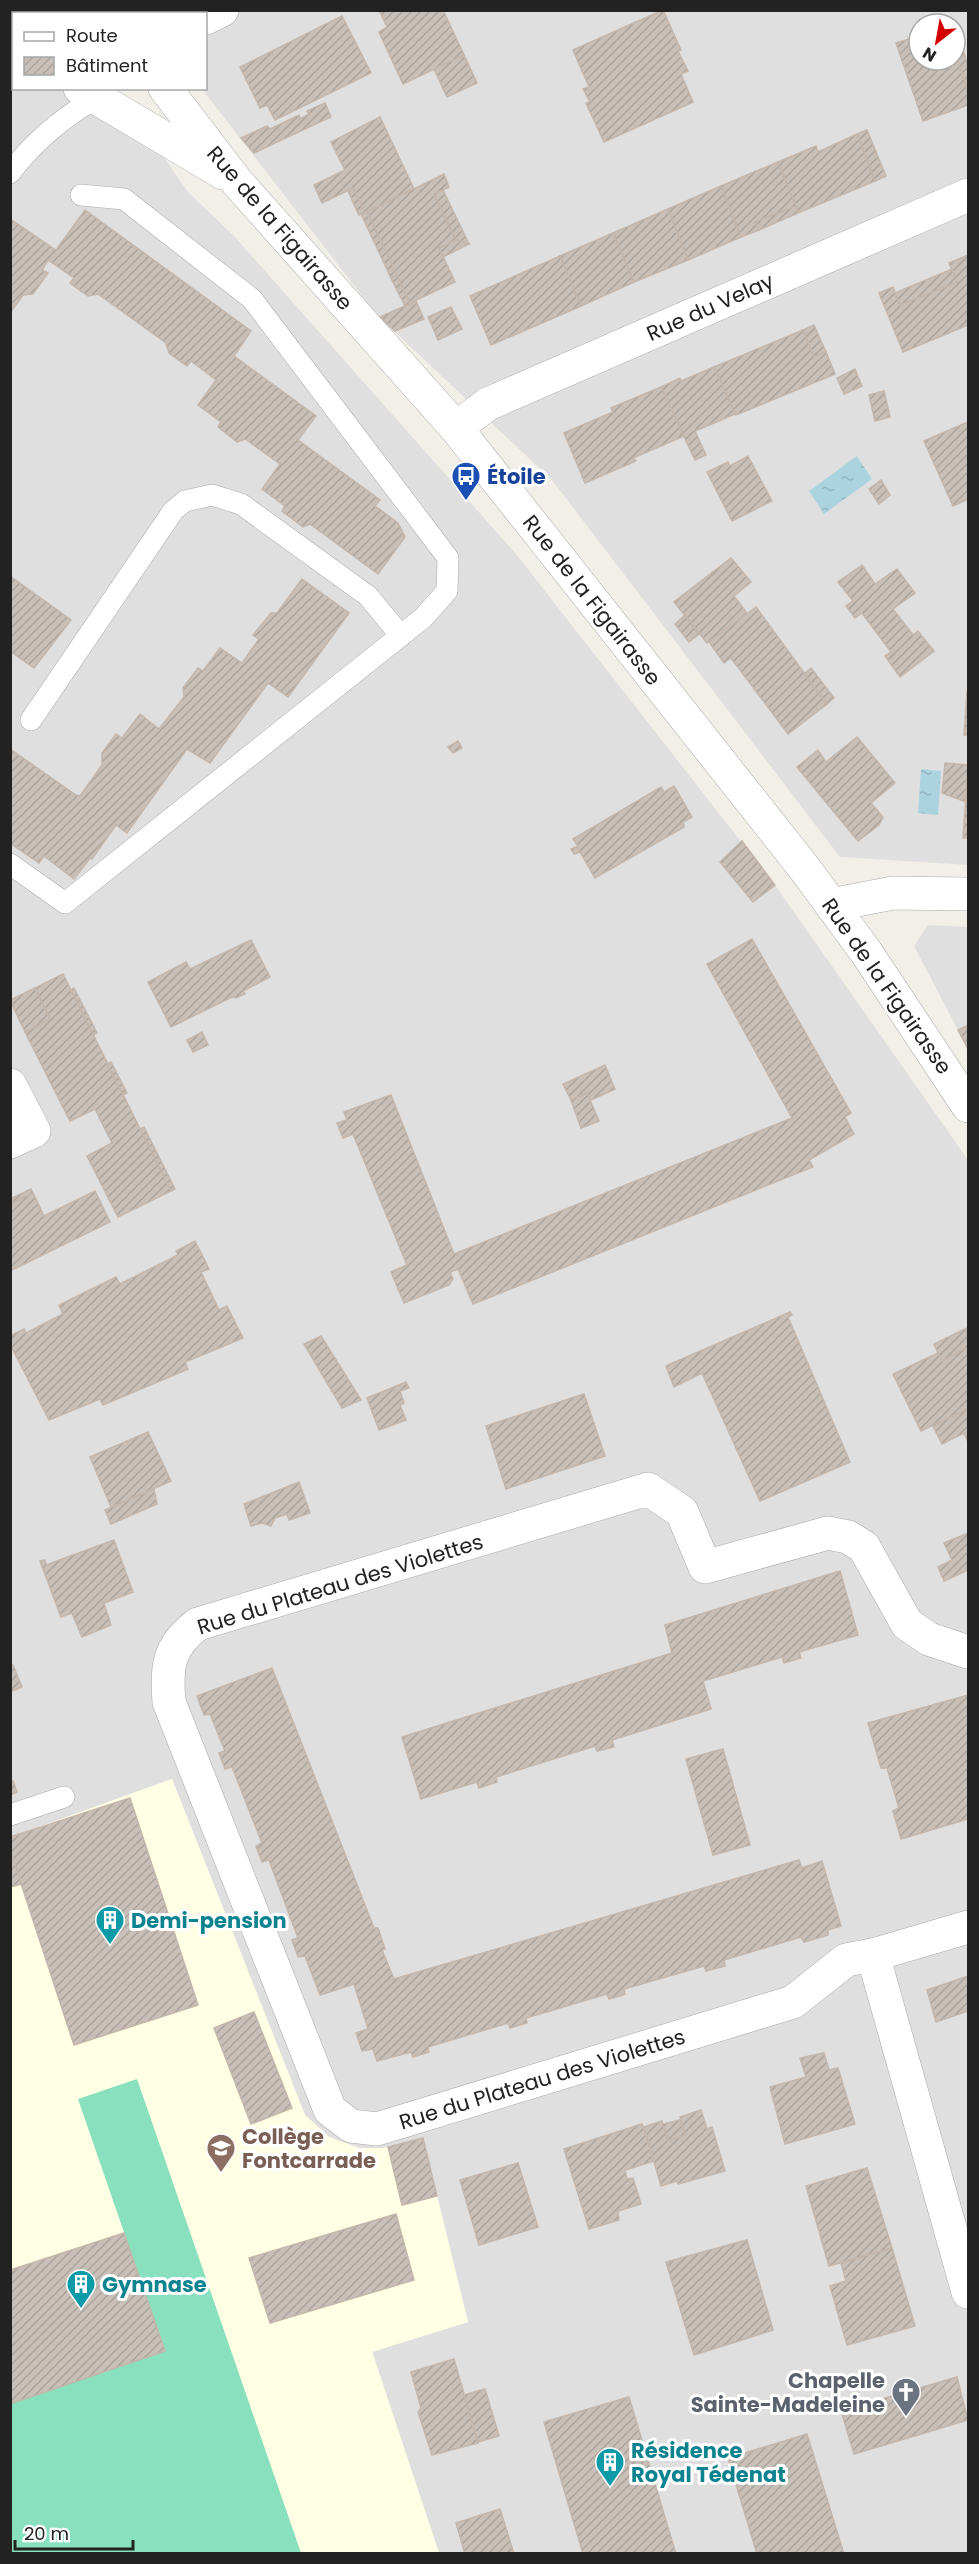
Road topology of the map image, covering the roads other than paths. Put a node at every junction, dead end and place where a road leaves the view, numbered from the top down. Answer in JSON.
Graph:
{"nodes":[{"id":1,"x":222,"y":10,"type":"edge"},
{"id":2,"x":207,"y":18,"type":"edge"},
{"id":3,"x":167,"y":90,"type":"edge"},
{"id":4,"x":98,"y":92,"type":"edge"},
{"id":5,"x":10,"y":173,"type":"edge"},
{"id":6,"x":237,"y":182,"type":"junction"},
{"id":7,"x":81,"y":195,"type":"dead end"},
{"id":8,"x":969,"y":195,"type":"edge"},
{"id":9,"x":456,"y":428,"type":"junction"},
{"id":10,"x":401,"y":636,"type":"junction"},
{"id":11,"x":31,"y":720,"type":"dead end"},
{"id":12,"x":10,"y":864,"type":"edge"},
{"id":13,"x":969,"y":894,"type":"edge"},
{"id":14,"x":831,"y":905,"type":"junction"},
{"id":15,"x":10,"y":1084,"type":"edge"},
{"id":16,"x":969,"y":1106,"type":"edge"},
{"id":17,"x":10,"y":1143,"type":"edge"},
{"id":18,"x":969,"y":1652,"type":"edge"},
{"id":19,"x":64,"y":1797,"type":"dead end"},
{"id":20,"x":10,"y":1815,"type":"edge"},
{"id":21,"x":969,"y":1927,"type":"edge"},
{"id":22,"x":873,"y":1955,"type":"junction"},
{"id":23,"x":969,"y":2292,"type":"edge"}],
"edges":[{"from":1,"to":2,"type":"street"},
{"from":3,"to":6,"type":"street","name":"Rue de la Figairasse"},
{"from":4,"to":5,"type":"lane"},
{"from":4,"to":6,"type":"street"},
{"from":6,"to":9,"type":"street","name":"Rue de la Figairasse"},
{"from":7,"to":10,"type":"lane"},
{"from":8,"to":9,"type":"street","name":"Rue du Velay"},
{"from":9,"to":14,"type":"street","name":"Rue de la Figairasse"},
{"from":10,"to":11,"type":"lane"},
{"from":10,"to":12,"type":"lane"},
{"from":13,"to":14,"type":"street"},
{"from":14,"to":16,"type":"street","name":"Rue de la Figairasse"},
{"from":15,"to":17,"type":"street"},
{"from":18,"to":22,"type":"street","name":"Rue du Plateau des Violettes"},
{"from":19,"to":20,"type":"lane"},
{"from":21,"to":22,"type":"street","name":"Rue du Plateau des Violettes"},
{"from":22,"to":23,"type":"street"}]}
